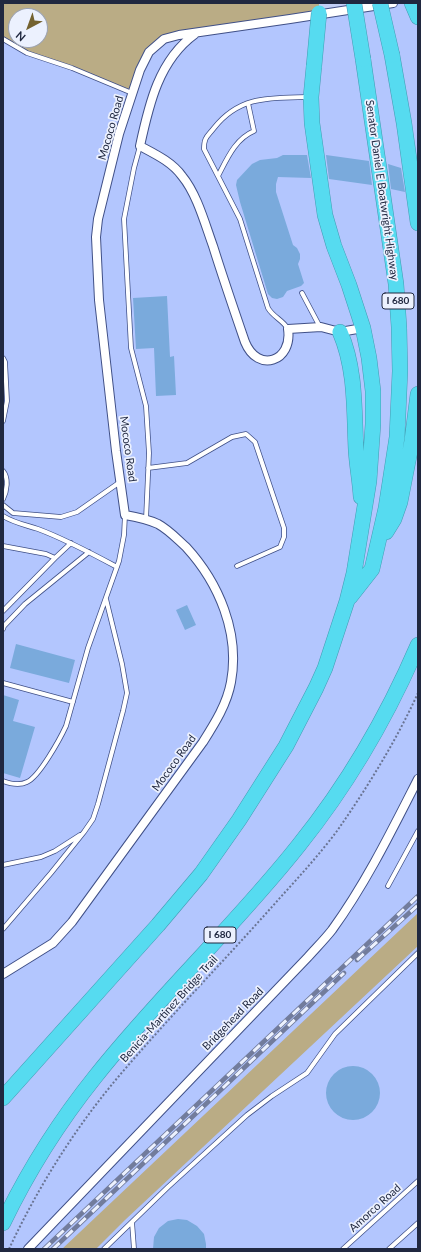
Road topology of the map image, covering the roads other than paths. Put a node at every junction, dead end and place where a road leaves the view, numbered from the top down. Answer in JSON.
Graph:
{"nodes":[{"id":1,"x":319,"y":3,"type":"edge"},
{"id":2,"x":354,"y":3,"type":"edge"},
{"id":3,"x":380,"y":3,"type":"edge"},
{"id":4,"x":393,"y":3,"type":"edge"},
{"id":5,"x":412,"y":3,"type":"edge"},
{"id":6,"x":418,"y":17,"type":"edge"},
{"id":7,"x":195,"y":33,"type":"junction"},
{"id":8,"x":3,"y":39,"type":"edge"},
{"id":9,"x":132,"y":93,"type":"junction"},
{"id":10,"x":311,"y":97,"type":"junction"},
{"id":11,"x":248,"y":103,"type":"junction"},
{"id":12,"x":140,"y":146,"type":"junction"},
{"id":13,"x":218,"y":176,"type":"junction"},
{"id":14,"x":418,"y":222,"type":"edge"},
{"id":15,"x":302,"y":293,"type":"dead end"},
{"id":16,"x":321,"y":327,"type":"junction"},
{"id":17,"x":363,"y":328,"type":"junction"},
{"id":18,"x":288,"y":329,"type":"junction"},
{"id":19,"x":340,"y":332,"type":"junction"},
{"id":20,"x":3,"y":358,"type":"edge"},
{"id":21,"x":418,"y":394,"type":"edge"},
{"id":22,"x":3,"y":419,"type":"edge"},
{"id":23,"x":148,"y":468,"type":"junction"},
{"id":24,"x":3,"y":471,"type":"edge"},
{"id":25,"x":121,"y":481,"type":"junction"},
{"id":26,"x":3,"y":499,"type":"edge"},
{"id":27,"x":3,"y":505,"type":"edge"},
{"id":28,"x":126,"y":515,"type":"junction"},
{"id":29,"x":364,"y":515,"type":"junction"},
{"id":30,"x":3,"y":516,"type":"edge"},
{"id":31,"x":146,"y":519,"type":"junction"},
{"id":32,"x":71,"y":543,"type":"junction"},
{"id":33,"x":378,"y":544,"type":"junction"},
{"id":34,"x":3,"y":546,"type":"edge"},
{"id":35,"x":89,"y":552,"type":"junction"},
{"id":36,"x":55,"y":558,"type":"junction"},
{"id":37,"x":237,"y":566,"type":"dead end"},
{"id":38,"x":117,"y":567,"type":"junction"},
{"id":39,"x":106,"y":599,"type":"junction"},
{"id":40,"x":347,"y":601,"type":"junction"},
{"id":41,"x":3,"y":611,"type":"edge"},
{"id":42,"x":3,"y":627,"type":"edge"},
{"id":43,"x":418,"y":645,"type":"edge"},
{"id":44,"x":3,"y":683,"type":"edge"},
{"id":45,"x":73,"y":702,"type":"junction"},
{"id":46,"x":3,"y":781,"type":"edge"},
{"id":47,"x":417,"y":784,"type":"edge"},
{"id":48,"x":418,"y":831,"type":"edge"},
{"id":49,"x":84,"y":832,"type":"junction"},
{"id":50,"x":3,"y":865,"type":"edge"},
{"id":51,"x":388,"y":886,"type":"dead end"},
{"id":52,"x":3,"y":928,"type":"edge"},
{"id":53,"x":418,"y":953,"type":"edge"},
{"id":54,"x":3,"y":974,"type":"edge"},
{"id":55,"x":3,"y":1098,"type":"edge"},
{"id":56,"x":418,"y":1181,"type":"edge"},
{"id":57,"x":5,"y":1219,"type":"edge"},
{"id":58,"x":132,"y":1222,"type":"junction"},
{"id":59,"x":418,"y":1223,"type":"edge"},
{"id":60,"x":28,"y":1249,"type":"edge"},
{"id":61,"x":104,"y":1249,"type":"edge"},
{"id":62,"x":134,"y":1249,"type":"edge"},
{"id":63,"x":343,"y":1249,"type":"edge"},
{"id":64,"x":389,"y":1249,"type":"edge"}],
"edges":[{"from":1,"to":10,"type":"highway","name":"Senator Daniel E Boatwright Highway","number":"I 680","bridge":true},
{"from":2,"to":33,"type":"highway","name":"Senator Daniel E Boatwright Highway","number":"I 680","bridge":true},
{"from":3,"to":14,"type":"highway","bridge":true},
{"from":4,"to":7,"type":"street","name":"Mococo Road"},
{"from":5,"to":6,"type":"highway"},
{"from":7,"to":9,"type":"street","name":"Mococo Road"},
{"from":7,"to":12,"type":"street"},
{"from":8,"to":9,"type":"lane"},
{"from":9,"to":25,"type":"street","name":"Mococo Road"},
{"from":10,"to":11,"type":"lane"},
{"from":10,"to":17,"type":"highway","name":"Senator Daniel E Boatwright Highway","number":"I 680"},
{"from":11,"to":13,"type":"lane"},
{"from":11,"to":13,"type":"lane"},
{"from":12,"to":18,"type":"street"},
{"from":12,"to":23,"type":"lane"},
{"from":13,"to":18,"type":"lane"},
{"from":15,"to":16,"type":"lane"},
{"from":16,"to":18,"type":"street"},
{"from":16,"to":19,"type":"street"},
{"from":17,"to":19,"type":"street"},
{"from":17,"to":29,"type":"highway","name":"Senator Daniel E Boatwright Highway","number":"I 680"},
{"from":19,"to":29,"type":"highway"},
{"from":20,"to":22,"type":"lane"},
{"from":21,"to":33,"type":"highway","name":"Senator Daniel E Boatwright Highway","number":"I 680"},
{"from":23,"to":31,"type":"lane"},
{"from":23,"to":37,"type":"lane"},
{"from":24,"to":26,"type":"lane"},
{"from":25,"to":27,"type":"lane"},
{"from":25,"to":28,"type":"street","name":"Mococo Road"},
{"from":28,"to":31,"type":"street","name":"Mococo Road"},
{"from":28,"to":38,"type":"lane"},
{"from":29,"to":40,"type":"highway","name":"Senator Daniel E Boatwright Highway","number":"I 680"},
{"from":30,"to":32,"type":"lane"},
{"from":31,"to":54,"type":"street","name":"Mococo Road"},
{"from":32,"to":35,"type":"lane"},
{"from":32,"to":36,"type":"lane"},
{"from":33,"to":40,"type":"highway","name":"Senator Daniel E Boatwright Highway","number":"I 680"},
{"from":34,"to":36,"type":"lane"},
{"from":35,"to":38,"type":"lane"},
{"from":35,"to":42,"type":"lane"},
{"from":36,"to":41,"type":"lane"},
{"from":38,"to":39,"type":"lane"},
{"from":39,"to":45,"type":"lane"},
{"from":39,"to":49,"type":"lane"},
{"from":40,"to":55,"type":"highway","name":"Senator Daniel E Boatwright Highway","number":"I 680"},
{"from":43,"to":57,"type":"highway","number":"I 680"},
{"from":44,"to":45,"type":"lane"},
{"from":45,"to":46,"type":"lane"},
{"from":47,"to":60,"type":"street","name":"Bridgehead Road"},
{"from":48,"to":51,"type":"lane"},
{"from":49,"to":50,"type":"lane"},
{"from":49,"to":52,"type":"lane"},
{"from":53,"to":58,"type":"lane"},
{"from":56,"to":63,"type":"lane","name":"Amorco Road"},
{"from":58,"to":61,"type":"lane"},
{"from":58,"to":62,"type":"lane"},
{"from":59,"to":64,"type":"lane"}]}
